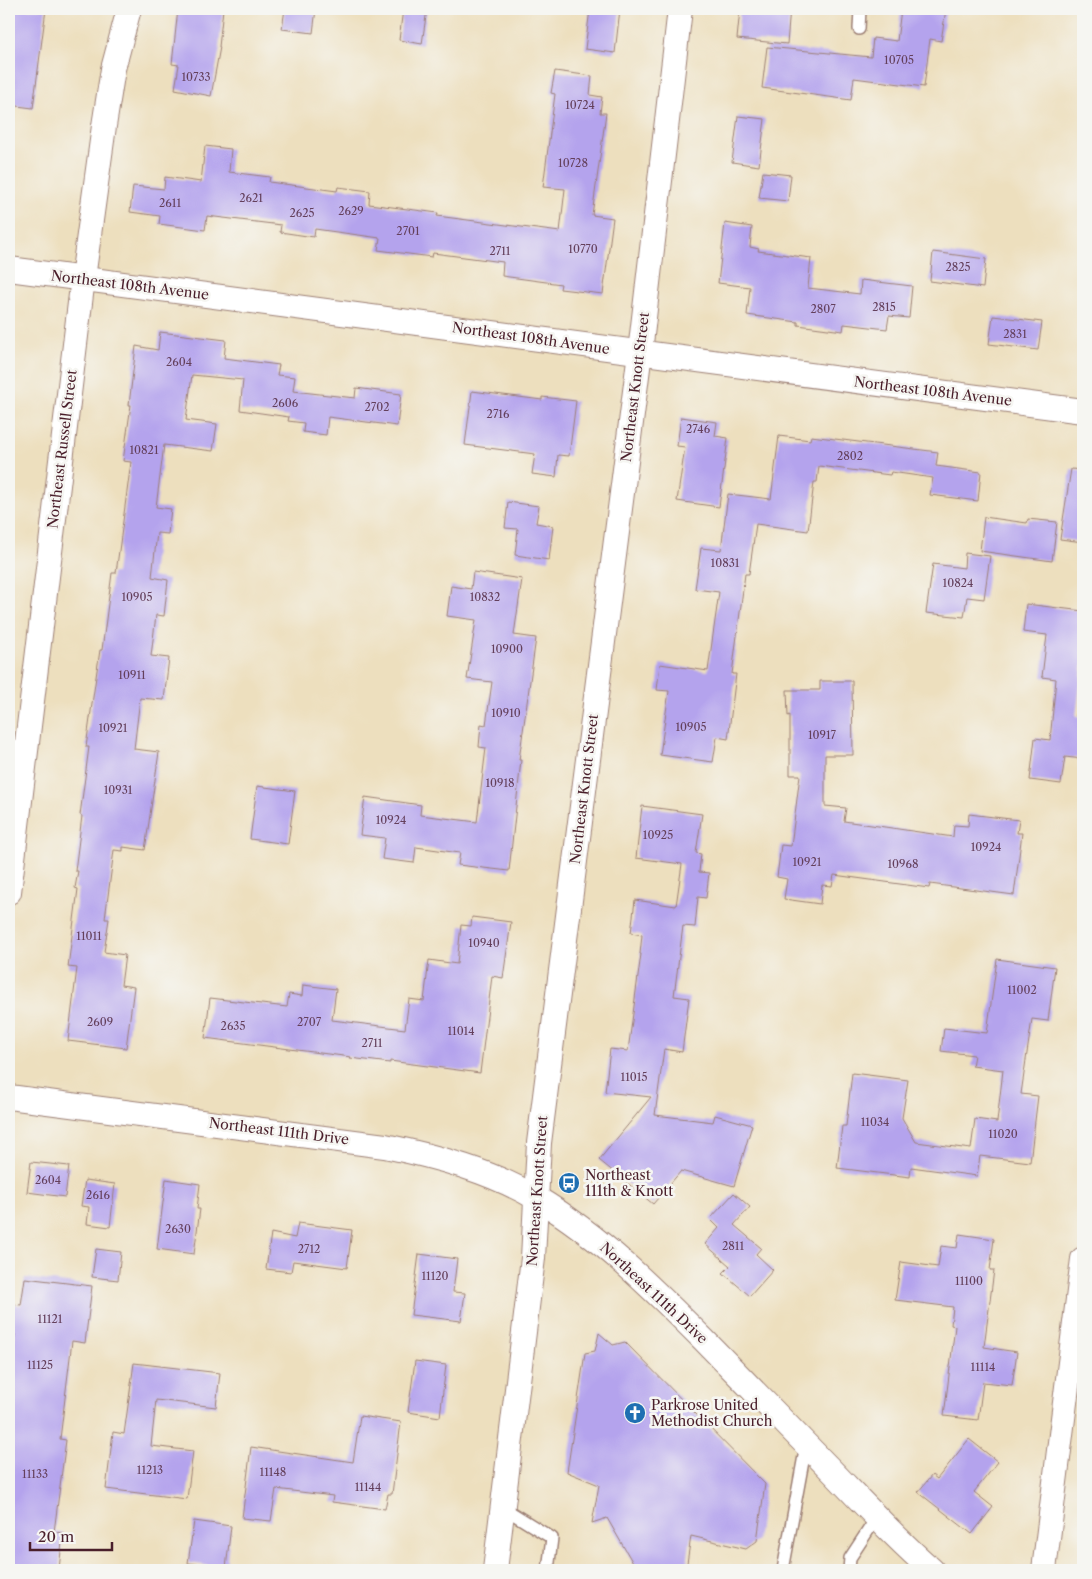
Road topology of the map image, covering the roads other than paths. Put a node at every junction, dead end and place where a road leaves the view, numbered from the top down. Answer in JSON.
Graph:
{"nodes":[{"id":1,"x":129,"y":9,"type":"edge"},
{"id":2,"x":680,"y":9,"type":"edge"},
{"id":3,"x":860,"y":9,"type":"edge"},
{"id":4,"x":859,"y":29,"type":"dead end"},
{"id":5,"x":9,"y":269,"type":"edge"},
{"id":6,"x":83,"y":278,"type":"junction"},
{"id":7,"x":640,"y":352,"type":"junction"},
{"id":8,"x":1083,"y":411,"type":"edge"},
{"id":9,"x":9,"y":892,"type":"edge"},
{"id":10,"x":9,"y":1097,"type":"edge"},
{"id":11,"x":536,"y":1198,"type":"junction"},
{"id":12,"x":1083,"y":1260,"type":"edge"},
{"id":13,"x":806,"y":1445,"type":"junction"},
{"id":14,"x":502,"y":1507,"type":"junction"},
{"id":15,"x":877,"y":1516,"type":"junction"},
{"id":16,"x":495,"y":1570,"type":"edge"},
{"id":17,"x":548,"y":1570,"type":"edge"},
{"id":18,"x":783,"y":1570,"type":"edge"},
{"id":19,"x":849,"y":1570,"type":"edge"},
{"id":20,"x":932,"y":1570,"type":"edge"},
{"id":21,"x":1044,"y":1570,"type":"edge"}],
"edges":[{"from":1,"to":6,"type":"street","name":"Northeast Russell Street"},
{"from":2,"to":7,"type":"street","name":"Northeast Knott Street"},
{"from":3,"to":4,"type":"lane"},
{"from":5,"to":6,"type":"street","name":"Northeast 108th Avenue"},
{"from":6,"to":7,"type":"street","name":"Northeast 108th Avenue"},
{"from":6,"to":9,"type":"street","name":"Northeast Russell Street"},
{"from":7,"to":8,"type":"street","name":"Northeast 108th Avenue"},
{"from":7,"to":11,"type":"street","name":"Northeast Knott Street"},
{"from":10,"to":11,"type":"street","name":"Northeast 111th Drive"},
{"from":11,"to":13,"type":"street","name":"Northeast 111th Drive"},
{"from":11,"to":14,"type":"street","name":"Northeast Knott Street"},
{"from":12,"to":21,"type":"street"},
{"from":13,"to":15,"type":"street","name":"Northeast 111th Drive"},
{"from":13,"to":18,"type":"lane"},
{"from":14,"to":16,"type":"street","name":"Northeast Knott Street"},
{"from":14,"to":17,"type":"lane"},
{"from":15,"to":19,"type":"lane"},
{"from":15,"to":20,"type":"street","name":"Northeast 111th Drive"}]}
